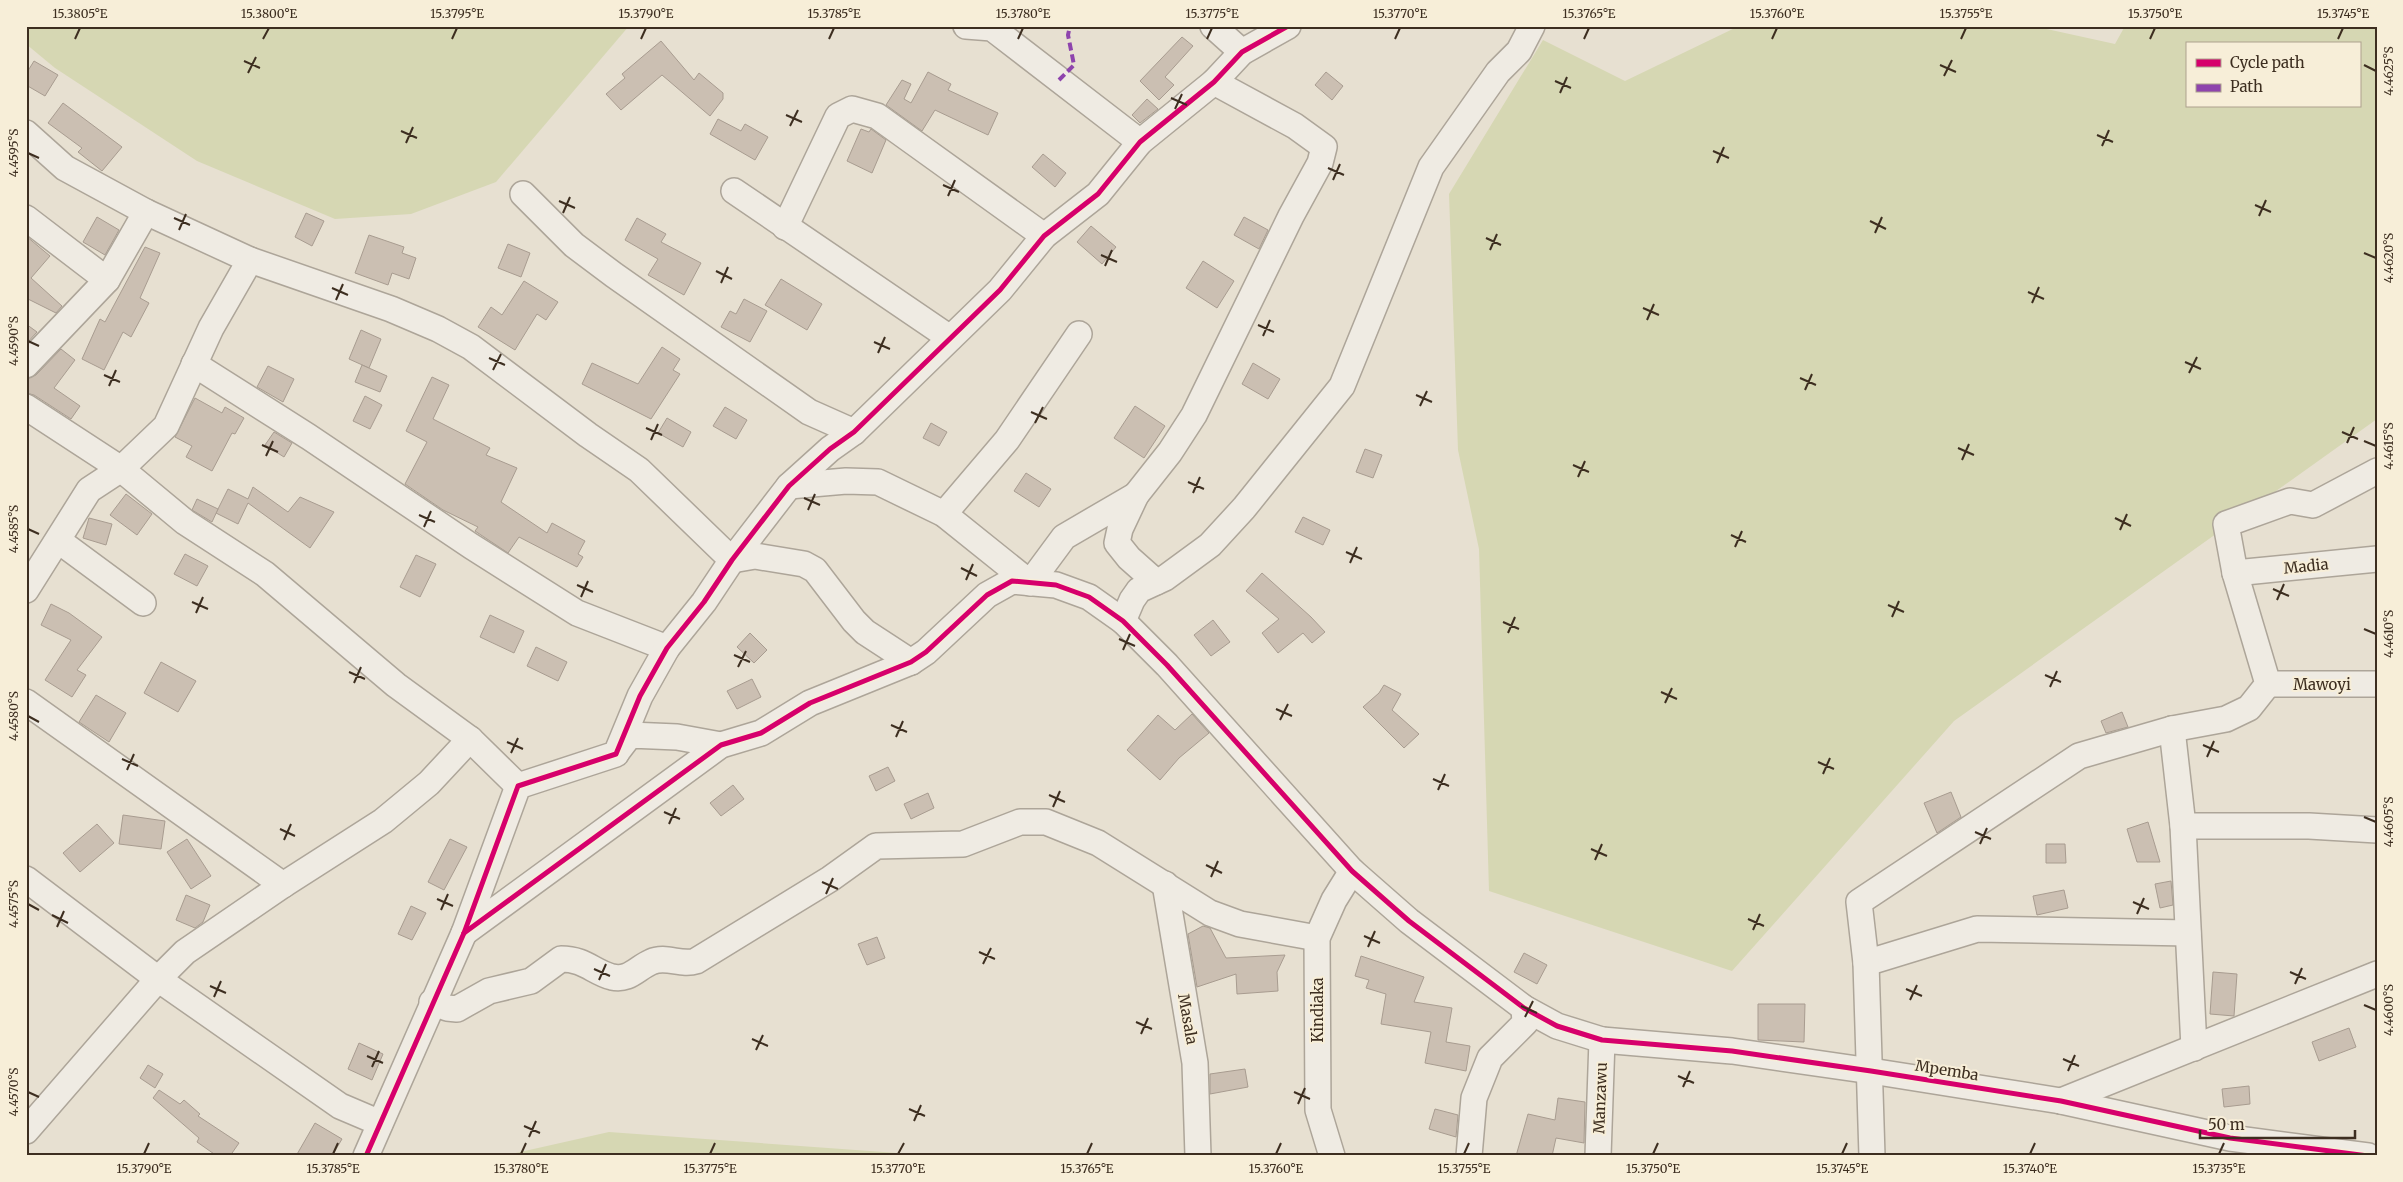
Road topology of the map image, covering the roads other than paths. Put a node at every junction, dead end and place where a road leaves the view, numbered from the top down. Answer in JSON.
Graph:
{"nodes":[{"id":1,"x":966,"y":26,"type":"edge"},
{"id":2,"x":1213,"y":26,"type":"edge"},
{"id":3,"x":1288,"y":26,"type":"edge"},
{"id":4,"x":1532,"y":26,"type":"edge"},
{"id":5,"x":1242,"y":52,"type":"junction"},
{"id":6,"x":1214,"y":82,"type":"junction"},
{"id":7,"x":26,"y":133,"type":"edge"},
{"id":8,"x":1140,"y":142,"type":"junction"},
{"id":9,"x":734,"y":191,"type":"dead end"},
{"id":10,"x":523,"y":194,"type":"dead end"},
{"id":11,"x":146,"y":212,"type":"junction"},
{"id":12,"x":26,"y":218,"type":"edge"},
{"id":13,"x":785,"y":227,"type":"junction"},
{"id":14,"x":1044,"y":236,"type":"junction"},
{"id":15,"x":250,"y":260,"type":"junction"},
{"id":16,"x":107,"y":280,"type":"junction"},
{"id":17,"x":1079,"y":334,"type":"dead end"},
{"id":18,"x":950,"y":338,"type":"junction"},
{"id":19,"x":194,"y":364,"type":"junction"},
{"id":20,"x":26,"y":365,"type":"edge"},
{"id":21,"x":26,"y":407,"type":"edge"},
{"id":22,"x":854,"y":432,"type":"junction"},
{"id":23,"x":121,"y":469,"type":"junction"},
{"id":24,"x":2377,"y":471,"type":"edge"},
{"id":25,"x":789,"y":486,"type":"junction"},
{"id":26,"x":1136,"y":495,"type":"junction"},
{"id":27,"x":944,"y":514,"type":"junction"},
{"id":28,"x":59,"y":541,"type":"junction"},
{"id":29,"x":2377,"y":559,"type":"edge"},
{"id":30,"x":732,"y":560,"type":"junction"},
{"id":31,"x":2235,"y":573,"type":"junction"},
{"id":32,"x":1156,"y":582,"type":"junction"},
{"id":33,"x":1030,"y":583,"type":"junction"},
{"id":34,"x":26,"y":590,"type":"edge"},
{"id":35,"x":143,"y":604,"type":"dead end"},
{"id":36,"x":1123,"y":621,"type":"junction"},
{"id":37,"x":667,"y":648,"type":"junction"},
{"id":38,"x":911,"y":662,"type":"junction"},
{"id":39,"x":2268,"y":684,"type":"junction"},
{"id":40,"x":2377,"y":684,"type":"edge"},
{"id":41,"x":26,"y":702,"type":"edge"},
{"id":42,"x":2172,"y":729,"type":"junction"},
{"id":43,"x":470,"y":739,"type":"junction"},
{"id":44,"x":722,"y":746,"type":"junction"},
{"id":45,"x":616,"y":754,"type":"junction"},
{"id":46,"x":518,"y":786,"type":"junction"},
{"id":47,"x":2183,"y":826,"type":"junction"},
{"id":48,"x":2377,"y":830,"type":"edge"},
{"id":49,"x":1352,"y":871,"type":"junction"},
{"id":50,"x":26,"y":880,"type":"edge"},
{"id":51,"x":1165,"y":884,"type":"junction"},
{"id":52,"x":283,"y":885,"type":"junction"},
{"id":53,"x":464,"y":933,"type":"junction"},
{"id":54,"x":2188,"y":933,"type":"junction"},
{"id":55,"x":1317,"y":938,"type":"junction"},
{"id":56,"x":1866,"y":963,"type":"junction"},
{"id":57,"x":2377,"y":974,"type":"edge"},
{"id":58,"x":158,"y":979,"type":"junction"},
{"id":59,"x":432,"y":1002,"type":"junction"},
{"id":60,"x":1524,"y":1008,"type":"junction"},
{"id":61,"x":1602,"y":1040,"type":"junction"},
{"id":62,"x":2194,"y":1048,"type":"junction"},
{"id":63,"x":1871,"y":1071,"type":"junction"},
{"id":64,"x":2061,"y":1102,"type":"junction"},
{"id":65,"x":380,"y":1123,"type":"junction"},
{"id":66,"x":26,"y":1131,"type":"edge"},
{"id":67,"x":2230,"y":1147,"type":"edge"},
{"id":68,"x":366,"y":1156,"type":"edge"},
{"id":69,"x":1198,"y":1156,"type":"edge"},
{"id":70,"x":1332,"y":1156,"type":"edge"},
{"id":71,"x":1469,"y":1156,"type":"edge"},
{"id":72,"x":1598,"y":1156,"type":"edge"},
{"id":73,"x":1872,"y":1156,"type":"edge"},
{"id":74,"x":2368,"y":1156,"type":"edge"}],
"edges":[{"from":1,"to":8,"type":"street"},
{"from":2,"to":5,"type":"street"},
{"from":3,"to":5,"type":"street"},
{"from":4,"to":32,"type":"street"},
{"from":5,"to":6,"type":"street"},
{"from":6,"to":8,"type":"street"},
{"from":6,"to":26,"type":"street"},
{"from":7,"to":11,"type":"street"},
{"from":8,"to":14,"type":"street"},
{"from":9,"to":13,"type":"street"},
{"from":10,"to":22,"type":"street"},
{"from":11,"to":15,"type":"street"},
{"from":11,"to":16,"type":"street"},
{"from":12,"to":16,"type":"street"},
{"from":13,"to":14,"type":"street"},
{"from":13,"to":18,"type":"street"},
{"from":14,"to":18,"type":"street"},
{"from":15,"to":19,"type":"street"},
{"from":15,"to":30,"type":"street"},
{"from":16,"to":20,"type":"street"},
{"from":17,"to":27,"type":"street"},
{"from":18,"to":22,"type":"street"},
{"from":19,"to":23,"type":"street"},
{"from":19,"to":37,"type":"street"},
{"from":21,"to":23,"type":"street"},
{"from":22,"to":25,"type":"street"},
{"from":23,"to":28,"type":"street"},
{"from":23,"to":43,"type":"street"},
{"from":24,"to":31,"type":"street"},
{"from":25,"to":27,"type":"street"},
{"from":25,"to":30,"type":"street"},
{"from":26,"to":32,"type":"street"},
{"from":26,"to":33,"type":"street"},
{"from":27,"to":33,"type":"street"},
{"from":28,"to":34,"type":"street"},
{"from":28,"to":35,"type":"street"},
{"from":29,"to":31,"type":"street","name":"Madia"},
{"from":30,"to":37,"type":"street"},
{"from":30,"to":38,"type":"street"},
{"from":31,"to":39,"type":"street"},
{"from":32,"to":36,"type":"street"},
{"from":33,"to":36,"type":"street","name":"Mpemba"},
{"from":33,"to":38,"type":"street","name":"Mpemba"},
{"from":36,"to":49,"type":"street","name":"Mpemba"},
{"from":37,"to":45,"type":"street"},
{"from":38,"to":44,"type":"street","name":"Mpemba"},
{"from":39,"to":40,"type":"street","name":"Mawoyi"},
{"from":39,"to":42,"type":"street"},
{"from":41,"to":52,"type":"street"},
{"from":42,"to":47,"type":"street"},
{"from":42,"to":56,"type":"street"},
{"from":43,"to":46,"type":"street"},
{"from":43,"to":52,"type":"street"},
{"from":44,"to":45,"type":"street"},
{"from":44,"to":53,"type":"street"},
{"from":45,"to":46,"type":"street"},
{"from":46,"to":53,"type":"street"},
{"from":47,"to":48,"type":"street"},
{"from":47,"to":54,"type":"street"},
{"from":49,"to":55,"type":"street","name":"Kindiaka"},
{"from":49,"to":60,"type":"street","name":"Mpemba"},
{"from":50,"to":58,"type":"street"},
{"from":51,"to":55,"type":"street"},
{"from":51,"to":59,"type":"street"},
{"from":51,"to":69,"type":"street","name":"Masala"},
{"from":52,"to":58,"type":"street"},
{"from":53,"to":59,"type":"street"},
{"from":54,"to":56,"type":"street"},
{"from":54,"to":62,"type":"street"},
{"from":55,"to":70,"type":"street","name":"Kindiaka"},
{"from":56,"to":63,"type":"street"},
{"from":57,"to":62,"type":"street"},
{"from":58,"to":65,"type":"street"},
{"from":58,"to":66,"type":"street"},
{"from":59,"to":65,"type":"street"},
{"from":60,"to":61,"type":"street","name":"Mpemba"},
{"from":60,"to":71,"type":"street"},
{"from":61,"to":63,"type":"street","name":"Mpemba"},
{"from":61,"to":72,"type":"street","name":"Manzawu"},
{"from":62,"to":64,"type":"street"},
{"from":63,"to":64,"type":"street","name":"Mpemba"},
{"from":63,"to":73,"type":"street"},
{"from":64,"to":67,"type":"street","name":"Mpemba"},
{"from":65,"to":68,"type":"street"},
{"from":67,"to":74,"type":"street","name":"Mpemba"}]}
